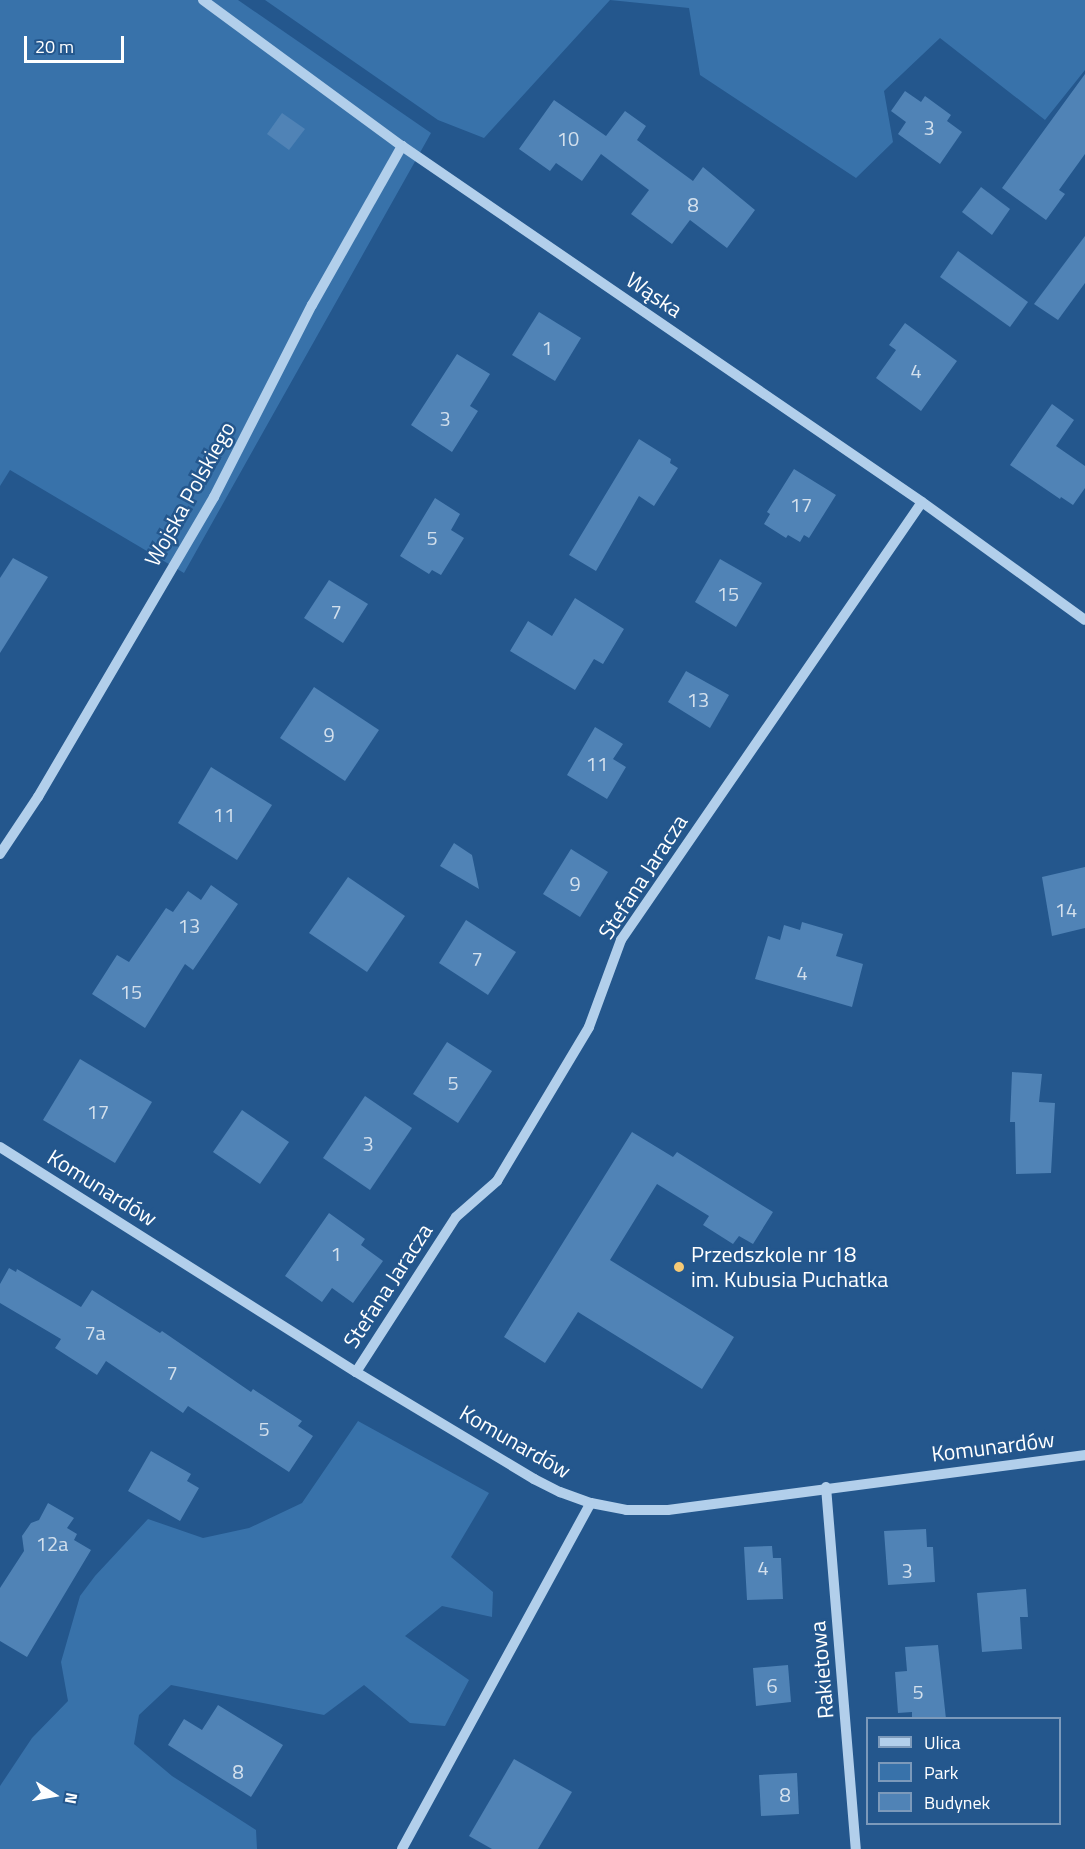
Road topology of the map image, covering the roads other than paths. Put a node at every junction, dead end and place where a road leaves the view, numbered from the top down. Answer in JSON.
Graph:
{"nodes":[{"id":1,"x":203,"y":0,"type":"edge"},
{"id":2,"x":402,"y":146,"type":"junction"},
{"id":3,"x":922,"y":502,"type":"junction"},
{"id":4,"x":1085,"y":620,"type":"edge"},
{"id":5,"x":0,"y":854,"type":"edge"},
{"id":6,"x":0,"y":1147,"type":"edge"},
{"id":7,"x":356,"y":1372,"type":"junction"},
{"id":8,"x":1085,"y":1455,"type":"edge"},
{"id":9,"x":826,"y":1487,"type":"junction"},
{"id":10,"x":591,"y":1503,"type":"junction"},
{"id":11,"x":402,"y":1849,"type":"edge"},
{"id":12,"x":856,"y":1849,"type":"edge"}],
"edges":[{"from":1,"to":2,"type":"street","name":"Wąska"},
{"from":2,"to":3,"type":"street","name":"Wąska"},
{"from":2,"to":5,"type":"street","name":"Wojska Polskiego"},
{"from":3,"to":4,"type":"street","name":"Wąska"},
{"from":3,"to":7,"type":"street","name":"Stefana Jaracza"},
{"from":6,"to":7,"type":"street","name":"Komunardów"},
{"from":7,"to":10,"type":"street","name":"Komunardów"},
{"from":8,"to":9,"type":"street","name":"Komunardów"},
{"from":9,"to":10,"type":"street","name":"Komunardów"},
{"from":9,"to":12,"type":"street","name":"Rakietowa"},
{"from":10,"to":11,"type":"street"}]}
